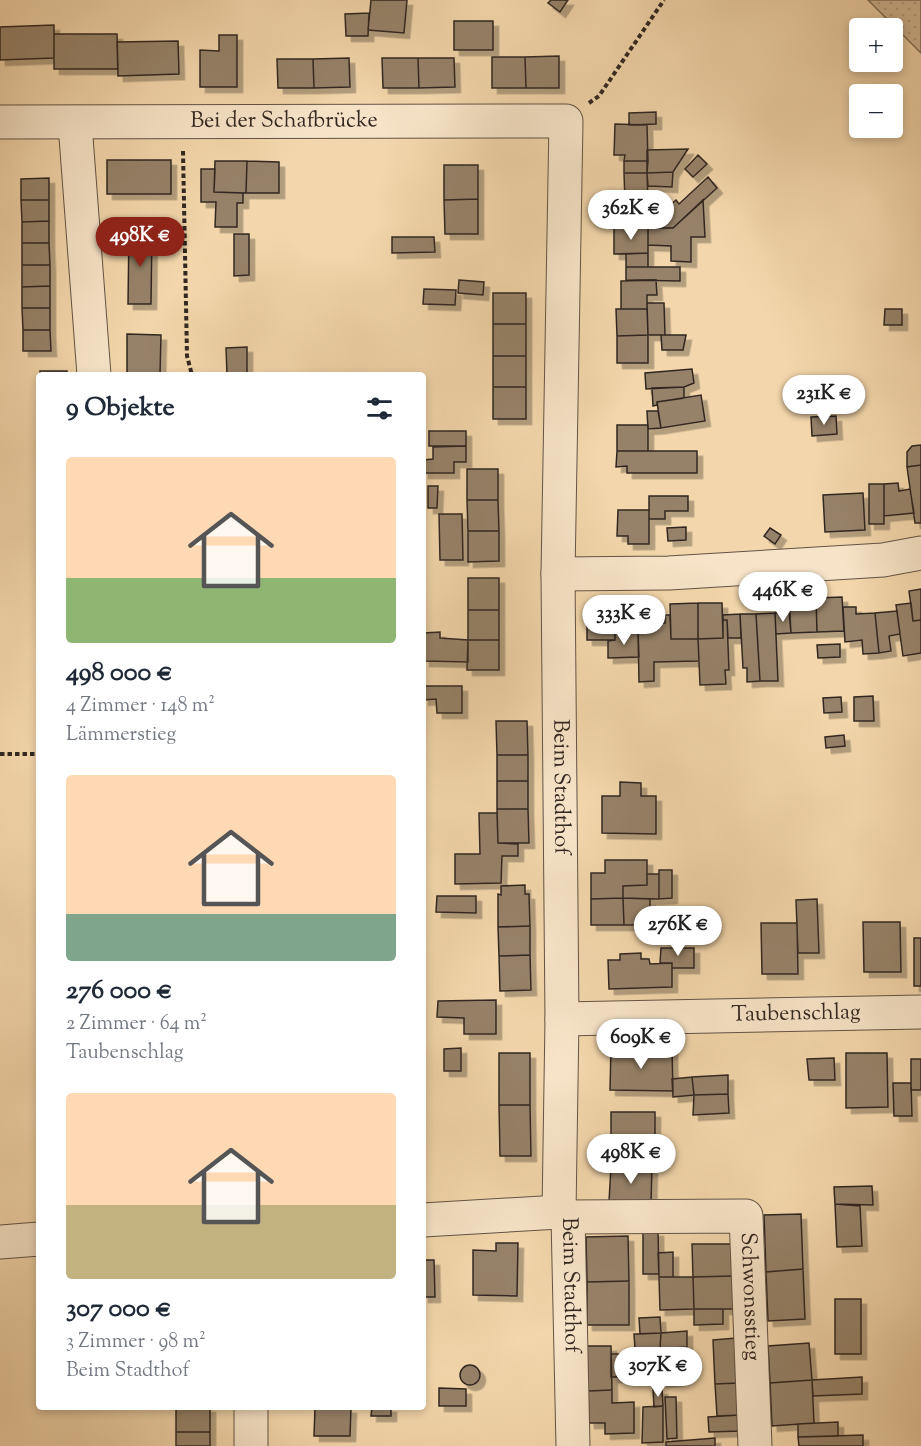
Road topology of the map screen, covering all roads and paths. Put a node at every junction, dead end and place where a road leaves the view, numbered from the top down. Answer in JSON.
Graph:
{"nodes":[{"id":1,"x":664,"y":0,"type":"edge"},
{"id":2,"x":566,"y":121,"type":"junction"},
{"id":3,"x":0,"y":122,"type":"edge"},
{"id":4,"x":182,"y":123,"type":"junction"},
{"id":5,"x":75,"y":124,"type":"junction"},
{"id":6,"x":94,"y":372,"type":"edge"},
{"id":7,"x":191,"y":372,"type":"edge"},
{"id":8,"x":921,"y":553,"type":"edge"},
{"id":9,"x":558,"y":574,"type":"junction"},
{"id":10,"x":0,"y":754,"type":"edge"},
{"id":11,"x":36,"y":754,"type":"edge"},
{"id":12,"x":921,"y":1012,"type":"edge"},
{"id":13,"x":562,"y":1018,"type":"junction"},
{"id":14,"x":563,"y":1214,"type":"junction"},
{"id":15,"x":426,"y":1220,"type":"edge"},
{"id":16,"x":36,"y":1239,"type":"edge"},
{"id":17,"x":0,"y":1242,"type":"edge"},
{"id":18,"x":251,"y":1410,"type":"edge"},
{"id":19,"x":251,"y":1446,"type":"edge"},
{"id":20,"x":573,"y":1446,"type":"edge"},
{"id":21,"x":755,"y":1446,"type":"edge"}],
"edges":[{"from":1,"to":2,"type":"path"},
{"from":2,"to":4,"type":"street","name":"Bei der Schafbrücke"},
{"from":2,"to":9,"type":"street","name":"Beim Stadthof"},
{"from":3,"to":5,"type":"street","name":"Bei der Schafbrücke"},
{"from":4,"to":5,"type":"street","name":"Bei der Schafbrücke"},
{"from":4,"to":7,"type":"path"},
{"from":5,"to":6,"type":"street"},
{"from":8,"to":9,"type":"street"},
{"from":9,"to":13,"type":"street","name":"Beim Stadthof"},
{"from":10,"to":11,"type":"path"},
{"from":12,"to":13,"type":"street","name":"Taubenschlag"},
{"from":13,"to":14,"type":"street","name":"Beim Stadthof"},
{"from":14,"to":15,"type":"street"},
{"from":14,"to":20,"type":"street","name":"Beim Stadthof"},
{"from":14,"to":21,"type":"street","name":"Schwonsstieg"},
{"from":16,"to":17,"type":"street"},
{"from":18,"to":19,"type":"street"}]}
